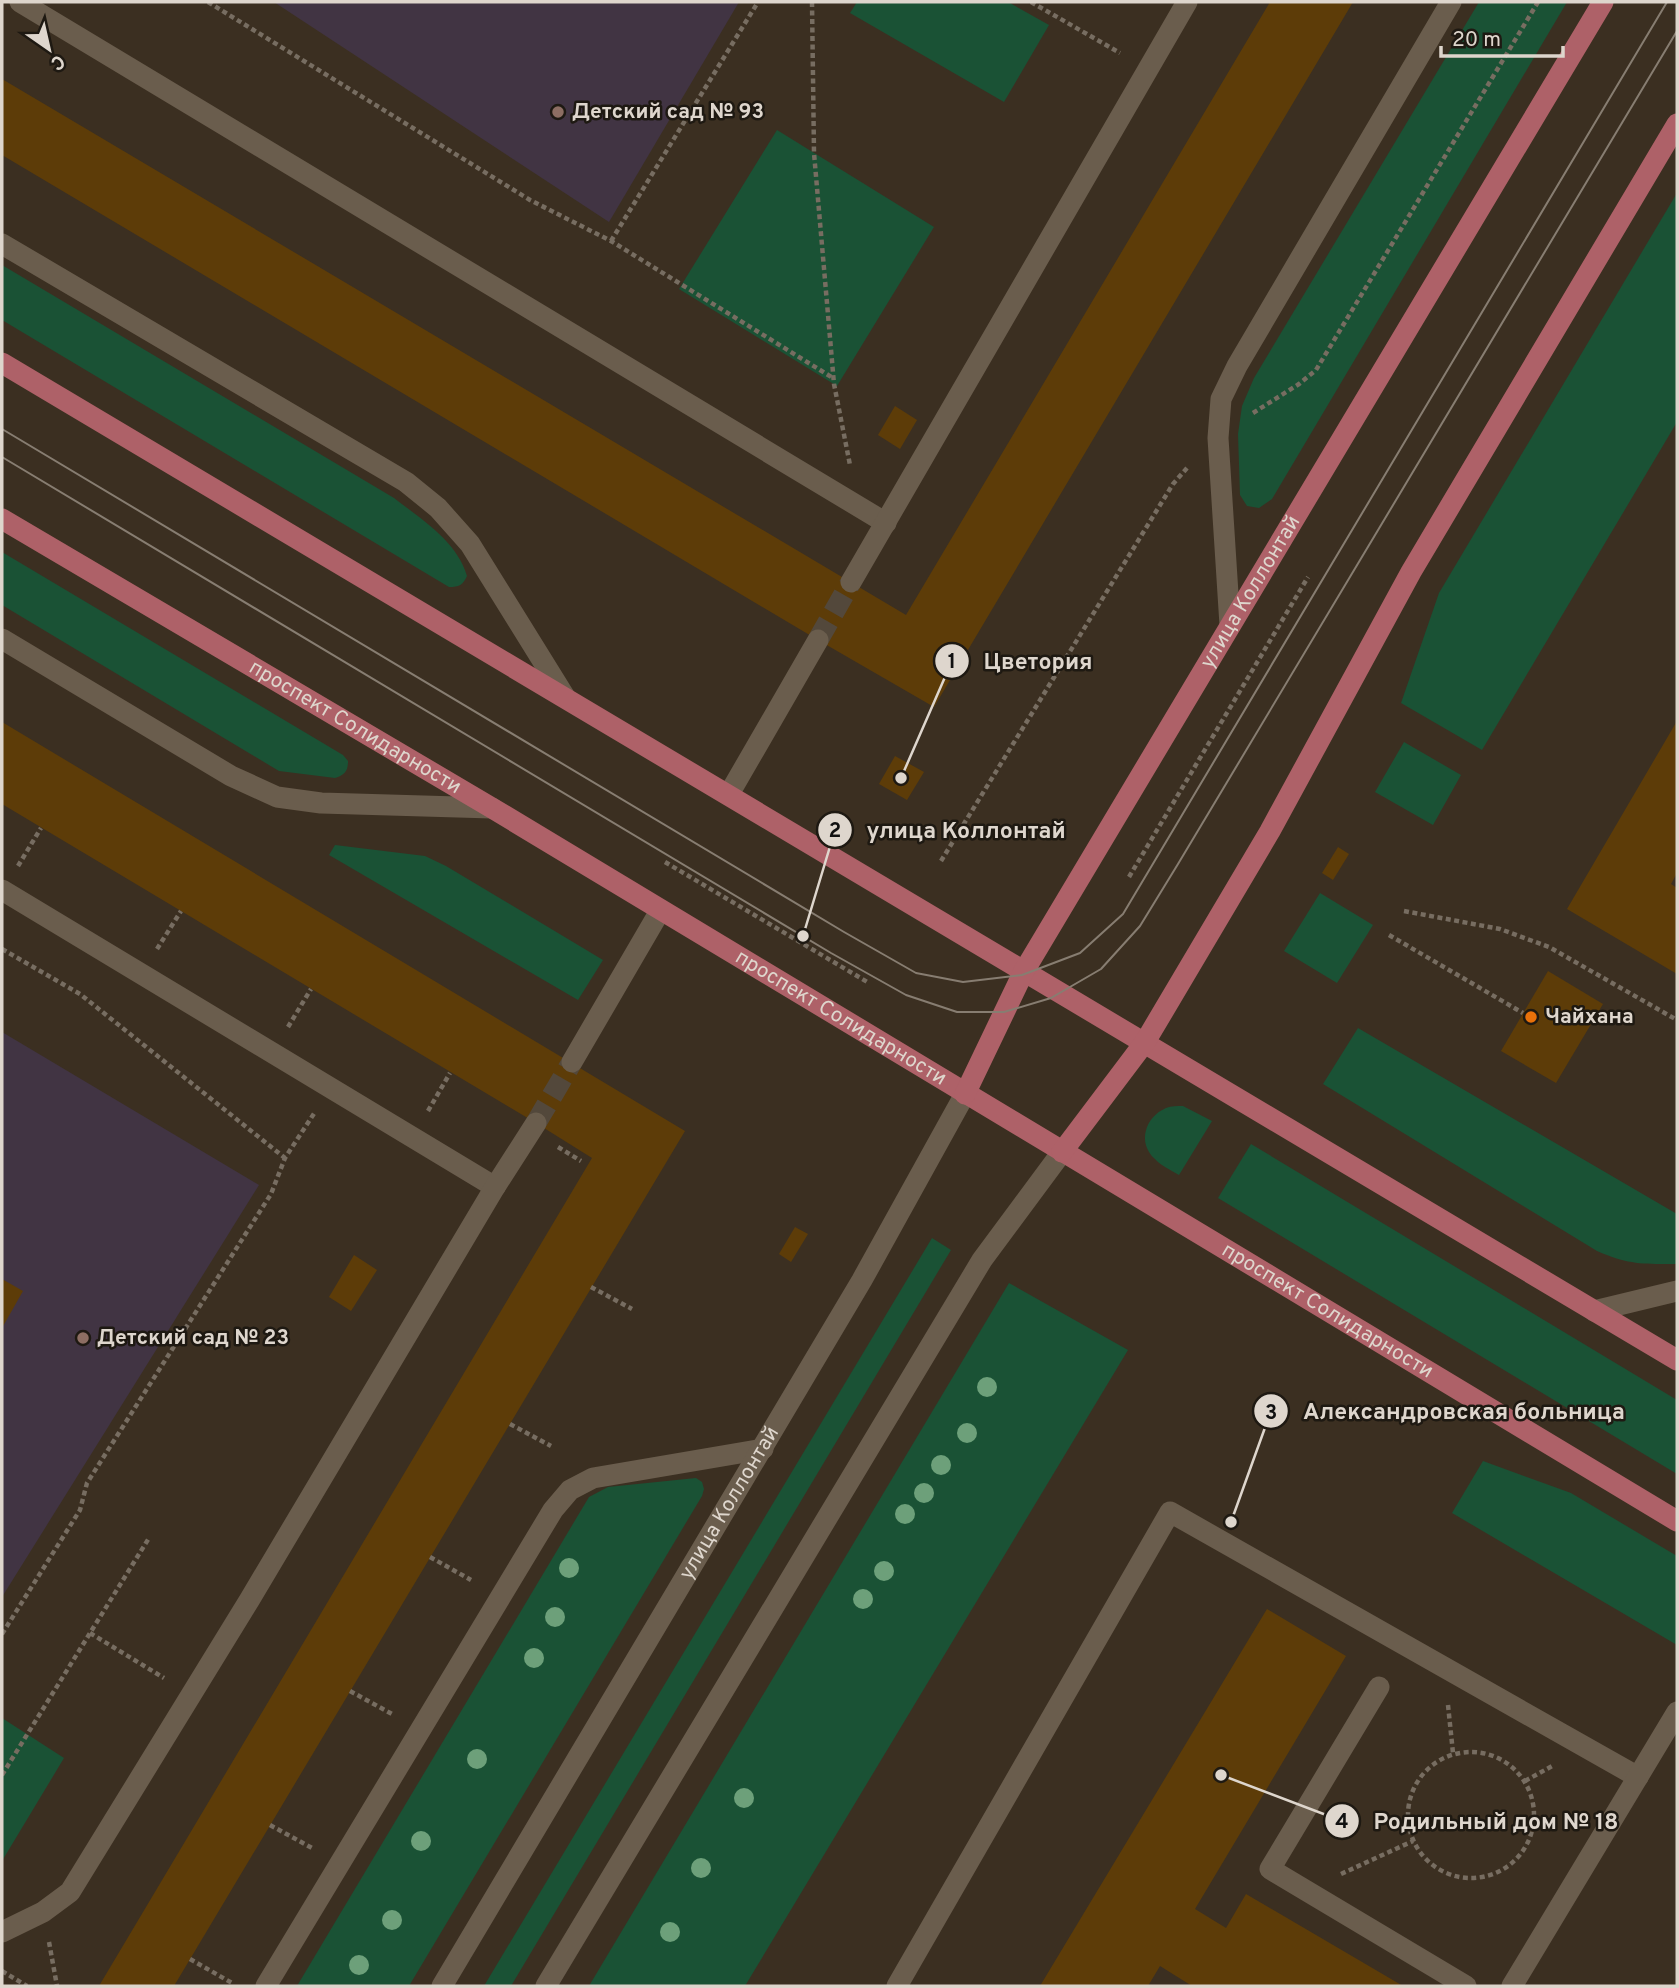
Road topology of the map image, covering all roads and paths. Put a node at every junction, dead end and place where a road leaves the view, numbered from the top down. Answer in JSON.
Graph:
{"nodes":[{"id":1,"x":20,"y":2,"type":"edge"},
{"id":2,"x":208,"y":2,"type":"edge"},
{"id":3,"x":758,"y":2,"type":"edge"},
{"id":4,"x":812,"y":2,"type":"edge"},
{"id":5,"x":1031,"y":2,"type":"edge"},
{"id":6,"x":1187,"y":2,"type":"edge"},
{"id":7,"x":1451,"y":2,"type":"edge"},
{"id":8,"x":1538,"y":2,"type":"edge"},
{"id":9,"x":1603,"y":2,"type":"edge"},
{"id":10,"x":1148,"y":69,"type":"junction"},
{"id":11,"x":1677,"y":124,"type":"edge"},
{"id":12,"x":611,"y":241,"type":"junction"},
{"id":13,"x":2,"y":244,"type":"edge"},
{"id":14,"x":2,"y":363,"type":"edge"},
{"id":15,"x":833,"y":378,"type":"junction"},
{"id":16,"x":1217,"y":438,"type":"junction"},
{"id":17,"x":859,"y":507,"type":"junction"},
{"id":18,"x":2,"y":519,"type":"edge"},
{"id":19,"x":886,"y":523,"type":"junction"},
{"id":20,"x":1308,"y":577,"type":"dead end"},
{"id":21,"x":851,"y":582,"type":"tunnel mouth"},
{"id":22,"x":1230,"y":625,"type":"junction"},
{"id":23,"x":2,"y":639,"type":"edge"},
{"id":24,"x":818,"y":640,"type":"tunnel mouth"},
{"id":25,"x":565,"y":697,"type":"junction"},
{"id":26,"x":729,"y":794,"type":"junction"},
{"id":27,"x":492,"y":808,"type":"junction"},
{"id":28,"x":41,"y":828,"type":"dead end"},
{"id":29,"x":941,"y":860,"type":"dead end"},
{"id":30,"x":665,"y":862,"type":"dead end"},
{"id":31,"x":1129,"y":877,"type":"dead end"},
{"id":32,"x":2,"y":891,"type":"edge"},
{"id":33,"x":181,"y":911,"type":"dead end"},
{"id":34,"x":660,"y":911,"type":"junction"},
{"id":35,"x":1404,"y":911,"type":"dead end"},
{"id":36,"x":1389,"y":935,"type":"dead end"},
{"id":37,"x":2,"y":949,"type":"edge"},
{"id":38,"x":1024,"y":971,"type":"junction"},
{"id":39,"x":141,"y":974,"type":"junction"},
{"id":40,"x":869,"y":983,"type":"dead end"},
{"id":41,"x":311,"y":989,"type":"dead end"},
{"id":42,"x":1524,"y":1013,"type":"dead end"},
{"id":43,"x":1677,"y":1020,"type":"edge"},
{"id":44,"x":1145,"y":1042,"type":"junction"},
{"id":45,"x":272,"y":1053,"type":"junction"},
{"id":46,"x":572,"y":1062,"type":"tunnel mouth"},
{"id":47,"x":450,"y":1073,"type":"dead end"},
{"id":48,"x":331,"y":1088,"type":"junction"},
{"id":49,"x":965,"y":1094,"type":"junction"},
{"id":50,"x":536,"y":1123,"type":"tunnel mouth"},
{"id":51,"x":413,"y":1137,"type":"junction"},
{"id":52,"x":1062,"y":1152,"type":"junction"},
{"id":53,"x":285,"y":1158,"type":"junction"},
{"id":54,"x":495,"y":1187,"type":"junction"},
{"id":55,"x":591,"y":1287,"type":"dead end"},
{"id":56,"x":1677,"y":1291,"type":"edge"},
{"id":57,"x":632,"y":1309,"type":"dead end"},
{"id":58,"x":1594,"y":1311,"type":"junction"},
{"id":59,"x":1677,"y":1360,"type":"edge"},
{"id":60,"x":510,"y":1424,"type":"dead end"},
{"id":61,"x":551,"y":1446,"type":"dead end"},
{"id":62,"x":763,"y":1449,"type":"junction"},
{"id":63,"x":1677,"y":1521,"type":"edge"},
{"id":64,"x":149,"y":1538,"type":"dead end"},
{"id":65,"x":430,"y":1557,"type":"dead end"},
{"id":66,"x":471,"y":1580,"type":"dead end"},
{"id":67,"x":90,"y":1633,"type":"junction"},
{"id":68,"x":2,"y":1634,"type":"edge"},
{"id":69,"x":1443,"y":1667,"type":"junction"},
{"id":70,"x":1379,"y":1687,"type":"dead end"},
{"id":71,"x":351,"y":1691,"type":"dead end"},
{"id":72,"x":191,"y":1695,"type":"junction"},
{"id":73,"x":1677,"y":1712,"type":"edge"},
{"id":74,"x":392,"y":1714,"type":"dead end"},
{"id":75,"x":1453,"y":1753,"type":"junction"},
{"id":76,"x":2,"y":1775,"type":"edge"},
{"id":77,"x":1638,"y":1777,"type":"junction"},
{"id":78,"x":270,"y":1825,"type":"dead end"},
{"id":79,"x":1413,"y":1841,"type":"junction"},
{"id":80,"x":312,"y":1848,"type":"dead end"},
{"id":81,"x":1306,"y":1891,"type":"junction"},
{"id":82,"x":43,"y":1912,"type":"junction"},
{"id":83,"x":2,"y":1932,"type":"edge"},
{"id":84,"x":190,"y":1959,"type":"dead end"},
{"id":85,"x":2,"y":1971,"type":"edge"},
{"id":86,"x":232,"y":1983,"type":"dead end"},
{"id":87,"x":27,"y":1986,"type":"edge"},
{"id":88,"x":57,"y":1986,"type":"edge"},
{"id":89,"x":266,"y":1986,"type":"edge"},
{"id":90,"x":442,"y":1986,"type":"edge"},
{"id":91,"x":546,"y":1986,"type":"edge"},
{"id":92,"x":897,"y":1986,"type":"edge"},
{"id":93,"x":1466,"y":1986,"type":"edge"},
{"id":94,"x":1512,"y":1986,"type":"edge"}],
"edges":[{"from":1,"to":17,"type":"street"},
{"from":2,"to":12,"type":"path"},
{"from":3,"to":12,"type":"path"},
{"from":4,"to":15,"type":"path"},
{"from":5,"to":10,"type":"path"},
{"from":6,"to":10,"type":"street"},
{"from":7,"to":16,"type":"street"},
{"from":8,"to":16,"type":"path"},
{"from":9,"to":22,"type":"main road","name":"улица Коллонтай"},
{"from":10,"to":19,"type":"street"},
{"from":11,"to":44,"type":"main road"},
{"from":12,"to":15,"type":"path"},
{"from":13,"to":25,"type":"street"},
{"from":14,"to":25,"type":"main road"},
{"from":15,"to":17,"type":"path"},
{"from":16,"to":22,"type":"street"},
{"from":16,"to":29,"type":"path"},
{"from":17,"to":19,"type":"street"},
{"from":18,"to":27,"type":"main road","name":"проспект Солидарности"},
{"from":19,"to":21,"type":"street"},
{"from":20,"to":31,"type":"path"},
{"from":22,"to":38,"type":"main road","name":"улица Коллонтай"},
{"from":23,"to":27,"type":"street"},
{"from":24,"to":26,"type":"street"},
{"from":25,"to":26,"type":"main road"},
{"from":26,"to":38,"type":"main road"},
{"from":27,"to":34,"type":"main road","name":"проспект Солидарности"},
{"from":28,"to":32,"type":"path"},
{"from":30,"to":40,"type":"path"},
{"from":32,"to":39,"type":"street"},
{"from":33,"to":39,"type":"path"},
{"from":34,"to":46,"type":"street"},
{"from":34,"to":49,"type":"main road","name":"проспект Солидарности"},
{"from":35,"to":43,"type":"path"},
{"from":36,"to":42,"type":"path"},
{"from":37,"to":53,"type":"path"},
{"from":38,"to":44,"type":"main road"},
{"from":38,"to":49,"type":"main road","name":"улица Коллонтай"},
{"from":39,"to":45,"type":"street"},
{"from":41,"to":45,"type":"path"},
{"from":44,"to":52,"type":"main road"},
{"from":44,"to":58,"type":"main road"},
{"from":45,"to":48,"type":"street"},
{"from":47,"to":51,"type":"path"},
{"from":48,"to":51,"type":"street"},
{"from":48,"to":53,"type":"path"},
{"from":49,"to":52,"type":"main road","name":"проспект Солидарности"},
{"from":49,"to":62,"type":"street","name":"улица Коллонтай"},
{"from":50,"to":54,"type":"street"},
{"from":51,"to":54,"type":"street"},
{"from":52,"to":63,"type":"main road","name":"проспект Солидарности"},
{"from":52,"to":91,"type":"street"},
{"from":53,"to":68,"type":"path"},
{"from":54,"to":72,"type":"street"},
{"from":55,"to":57,"type":"path"},
{"from":56,"to":58,"type":"street"},
{"from":58,"to":59,"type":"main road"},
{"from":60,"to":61,"type":"path"},
{"from":62,"to":89,"type":"street"},
{"from":62,"to":90,"type":"street","name":"улица Коллонтай"},
{"from":64,"to":67,"type":"path"},
{"from":65,"to":66,"type":"path"},
{"from":67,"to":72,"type":"path"},
{"from":67,"to":76,"type":"path"},
{"from":69,"to":75,"type":"path"},
{"from":69,"to":77,"type":"street"},
{"from":69,"to":92,"type":"street"},
{"from":70,"to":81,"type":"street"},
{"from":71,"to":74,"type":"path"},
{"from":72,"to":82,"type":"street"},
{"from":73,"to":77,"type":"street"},
{"from":75,"to":79,"type":"path"},
{"from":75,"to":79,"type":"path"},
{"from":77,"to":94,"type":"street"},
{"from":78,"to":80,"type":"path"},
{"from":79,"to":81,"type":"path"},
{"from":81,"to":93,"type":"street"},
{"from":82,"to":83,"type":"street"},
{"from":82,"to":88,"type":"path"},
{"from":84,"to":86,"type":"path"},
{"from":85,"to":87,"type":"path"}]}
